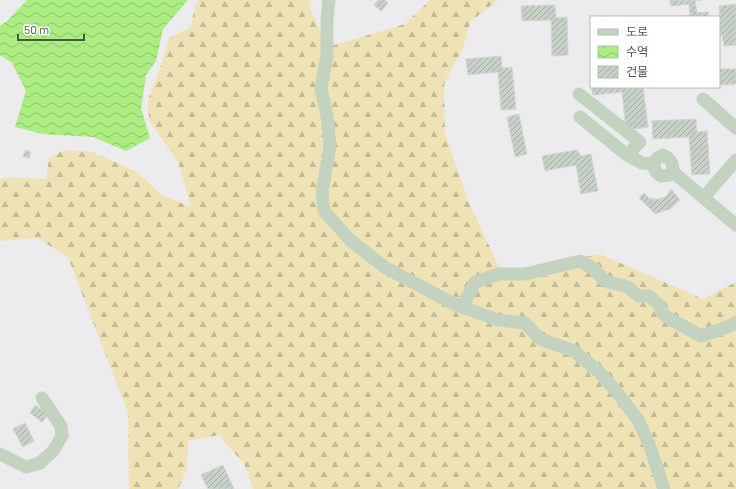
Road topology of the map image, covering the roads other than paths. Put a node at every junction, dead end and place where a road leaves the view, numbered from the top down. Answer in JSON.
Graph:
{"nodes":[{"id":1,"x":329,"y":0,"type":"edge"},
{"id":2,"x":579,"y":94,"type":"dead end"},
{"id":3,"x":703,"y":99,"type":"dead end"},
{"id":4,"x":580,"y":117,"type":"dead end"},
{"id":5,"x":736,"y":128,"type":"edge"},
{"id":6,"x":627,"y":156,"type":"junction"},
{"id":7,"x":736,"y":160,"type":"edge"},
{"id":8,"x":704,"y":197,"type":"junction"},
{"id":9,"x":734,"y":219,"type":"edge"},
{"id":10,"x":462,"y":307,"type":"junction"},
{"id":11,"x":736,"y":322,"type":"edge"},
{"id":12,"x":42,"y":398,"type":"dead end"},
{"id":13,"x":0,"y":454,"type":"edge"},
{"id":14,"x":664,"y":489,"type":"edge"}],
"edges":[{"from":1,"to":10,"type":"street"},
{"from":2,"to":6,"type":"street"},
{"from":3,"to":5,"type":"street"},
{"from":4,"to":6,"type":"street"},
{"from":6,"to":8,"type":"street"},
{"from":7,"to":8,"type":"street"},
{"from":8,"to":9,"type":"street"},
{"from":10,"to":11,"type":"street"},
{"from":10,"to":14,"type":"street"},
{"from":12,"to":13,"type":"street"}]}
